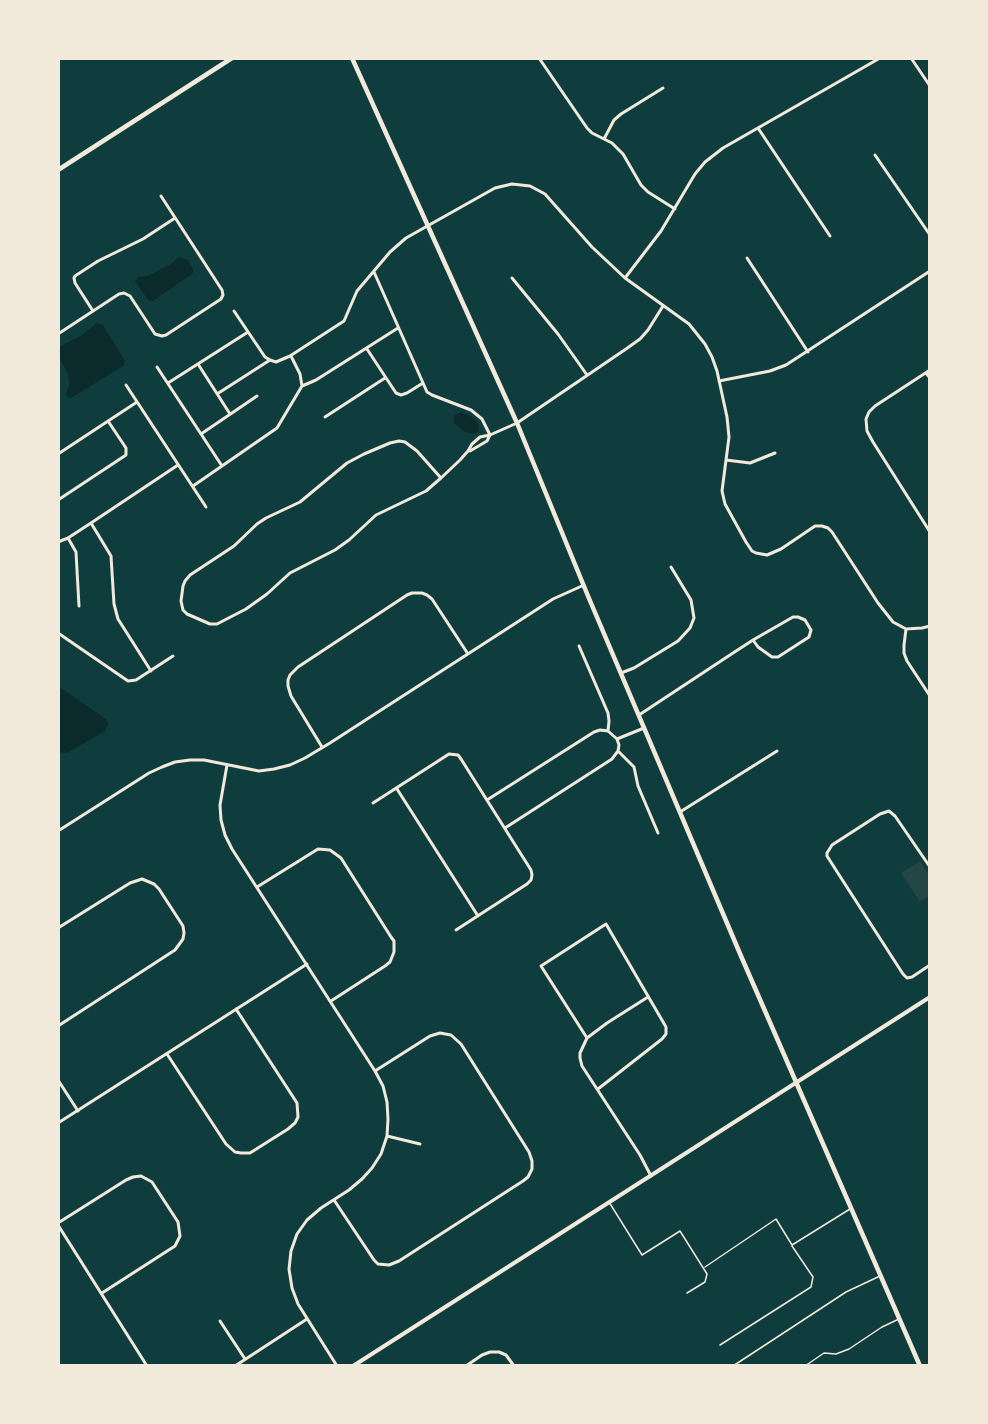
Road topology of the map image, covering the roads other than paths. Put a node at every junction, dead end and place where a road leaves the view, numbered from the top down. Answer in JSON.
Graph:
{"nodes":[{"id":1,"x":232,"y":58,"type":"edge"},
{"id":2,"x":352,"y":58,"type":"edge"},
{"id":3,"x":539,"y":58,"type":"edge"},
{"id":4,"x":880,"y":58,"type":"edge"},
{"id":5,"x":911,"y":58,"type":"edge"},
{"id":6,"x":930,"y":86,"type":"edge"},
{"id":7,"x":663,"y":88,"type":"dead end"},
{"id":8,"x":758,"y":128,"type":"junction"},
{"id":9,"x":604,"y":139,"type":"junction"},
{"id":10,"x":875,"y":155,"type":"dead end"},
{"id":11,"x":58,"y":170,"type":"edge"},
{"id":12,"x":161,"y":196,"type":"dead end"},
{"id":13,"x":675,"y":209,"type":"junction"},
{"id":14,"x":175,"y":218,"type":"junction"},
{"id":15,"x":428,"y":226,"type":"junction"},
{"id":16,"x":930,"y":235,"type":"edge"},
{"id":17,"x":830,"y":236,"type":"dead end"},
{"id":18,"x":747,"y":258,"type":"dead end"},
{"id":19,"x":373,"y":271,"type":"junction"},
{"id":20,"x":930,"y":272,"type":"edge"},
{"id":21,"x":512,"y":278,"type":"dead end"},
{"id":22,"x":624,"y":278,"type":"junction"},
{"id":23,"x":663,"y":306,"type":"junction"},
{"id":24,"x":93,"y":311,"type":"junction"},
{"id":25,"x":234,"y":311,"type":"dead end"},
{"id":26,"x":398,"y":328,"type":"junction"},
{"id":27,"x":248,"y":332,"type":"junction"},
{"id":28,"x":58,"y":334,"type":"edge"},
{"id":29,"x":367,"y":349,"type":"junction"},
{"id":30,"x":808,"y":352,"type":"junction"},
{"id":31,"x":291,"y":356,"type":"junction"},
{"id":32,"x":270,"y":360,"type":"junction"},
{"id":33,"x":198,"y":364,"type":"junction"},
{"id":34,"x":157,"y":367,"type":"dead end"},
{"id":35,"x":928,"y":371,"type":"edge"},
{"id":36,"x":587,"y":375,"type":"junction"},
{"id":37,"x":385,"y":378,"type":"junction"},
{"id":38,"x":930,"y":378,"type":"edge"},
{"id":39,"x":719,"y":381,"type":"junction"},
{"id":40,"x":168,"y":383,"type":"junction"},
{"id":41,"x":423,"y":383,"type":"junction"},
{"id":42,"x":126,"y":385,"type":"dead end"},
{"id":43,"x":302,"y":386,"type":"junction"},
{"id":44,"x":217,"y":394,"type":"junction"},
{"id":45,"x":257,"y":396,"type":"dead end"},
{"id":46,"x":137,"y":402,"type":"junction"},
{"id":47,"x":230,"y":414,"type":"junction"},
{"id":48,"x":324,"y":417,"type":"dead end"},
{"id":49,"x":108,"y":421,"type":"junction"},
{"id":50,"x":517,"y":423,"type":"junction"},
{"id":51,"x":201,"y":434,"type":"junction"},
{"id":52,"x":490,"y":435,"type":"junction"},
{"id":53,"x":775,"y":453,"type":"dead end"},
{"id":54,"x":58,"y":454,"type":"edge"},
{"id":55,"x":726,"y":460,"type":"junction"},
{"id":56,"x":178,"y":465,"type":"junction"},
{"id":57,"x":222,"y":466,"type":"junction"},
{"id":58,"x":441,"y":478,"type":"junction"},
{"id":59,"x":193,"y":486,"type":"junction"},
{"id":60,"x":58,"y":500,"type":"edge"},
{"id":61,"x":206,"y":507,"type":"dead end"},
{"id":62,"x":91,"y":523,"type":"junction"},
{"id":63,"x":930,"y":532,"type":"edge"},
{"id":64,"x":68,"y":538,"type":"junction"},
{"id":65,"x":58,"y":542,"type":"edge"},
{"id":66,"x":671,"y":567,"type":"dead end"},
{"id":67,"x":584,"y":585,"type":"junction"},
{"id":68,"x":79,"y":606,"type":"dead end"},
{"id":69,"x":930,"y":626,"type":"edge"},
{"id":70,"x":906,"y":629,"type":"junction"},
{"id":71,"x":58,"y":633,"type":"edge"},
{"id":72,"x":753,"y":640,"type":"junction"},
{"id":73,"x":579,"y":646,"type":"dead end"},
{"id":74,"x":468,"y":654,"type":"junction"},
{"id":75,"x":173,"y":656,"type":"dead end"},
{"id":76,"x":151,"y":671,"type":"junction"},
{"id":77,"x":621,"y":674,"type":"junction"},
{"id":78,"x":930,"y":696,"type":"edge"},
{"id":79,"x":639,"y":715,"type":"junction"},
{"id":80,"x":644,"y":728,"type":"junction"},
{"id":81,"x":608,"y":731,"type":"junction"},
{"id":82,"x":617,"y":739,"type":"junction"},
{"id":83,"x":323,"y":747,"type":"junction"},
{"id":84,"x":618,"y":751,"type":"junction"},
{"id":85,"x":777,"y":751,"type":"dead end"},
{"id":86,"x":228,"y":765,"type":"junction"},
{"id":87,"x":397,"y":789,"type":"junction"},
{"id":88,"x":487,"y":800,"type":"junction"},
{"id":89,"x":373,"y":803,"type":"dead end"},
{"id":90,"x":680,"y":812,"type":"junction"},
{"id":91,"x":505,"y":828,"type":"junction"},
{"id":92,"x":58,"y":831,"type":"edge"},
{"id":93,"x":658,"y":833,"type":"dead end"},
{"id":94,"x":930,"y":867,"type":"edge"},
{"id":95,"x":257,"y":887,"type":"junction"},
{"id":96,"x":478,"y":915,"type":"junction"},
{"id":97,"x":58,"y":928,"type":"edge"},
{"id":98,"x":456,"y":930,"type":"dead end"},
{"id":99,"x":306,"y":964,"type":"junction"},
{"id":100,"x":930,"y":965,"type":"edge"},
{"id":101,"x":648,"y":997,"type":"junction"},
{"id":102,"x":930,"y":997,"type":"edge"},
{"id":103,"x":330,"y":1001,"type":"junction"},
{"id":104,"x":236,"y":1009,"type":"junction"},
{"id":105,"x":58,"y":1026,"type":"edge"},
{"id":106,"x":587,"y":1038,"type":"junction"},
{"id":107,"x":167,"y":1054,"type":"junction"},
{"id":108,"x":375,"y":1071,"type":"junction"},
{"id":109,"x":58,"y":1080,"type":"edge"},
{"id":110,"x":796,"y":1082,"type":"junction"},
{"id":111,"x":598,"y":1089,"type":"junction"},
{"id":112,"x":78,"y":1111,"type":"junction"},
{"id":113,"x":58,"y":1123,"type":"edge"},
{"id":114,"x":387,"y":1136,"type":"junction"},
{"id":115,"x":420,"y":1144,"type":"dead end"},
{"id":116,"x":651,"y":1176,"type":"junction"},
{"id":117,"x":334,"y":1200,"type":"junction"},
{"id":118,"x":609,"y":1202,"type":"junction"},
{"id":119,"x":851,"y":1208,"type":"junction"},
{"id":120,"x":58,"y":1224,"type":"edge"},
{"id":121,"x":792,"y":1245,"type":"junction"},
{"id":122,"x":704,"y":1268,"type":"junction"},
{"id":123,"x":881,"y":1276,"type":"junction"},
{"id":124,"x":102,"y":1293,"type":"junction"},
{"id":125,"x":687,"y":1293,"type":"dead end"},
{"id":126,"x":899,"y":1318,"type":"junction"},
{"id":127,"x":307,"y":1319,"type":"junction"},
{"id":128,"x":220,"y":1321,"type":"dead end"},
{"id":129,"x":720,"y":1345,"type":"dead end"},
{"id":130,"x":245,"y":1359,"type":"junction"},
{"id":131,"x":147,"y":1365,"type":"edge"},
{"id":132,"x":235,"y":1365,"type":"edge"},
{"id":133,"x":337,"y":1365,"type":"edge"},
{"id":134,"x":353,"y":1365,"type":"edge"},
{"id":135,"x":465,"y":1365,"type":"edge"},
{"id":136,"x":514,"y":1365,"type":"edge"},
{"id":137,"x":733,"y":1365,"type":"edge"},
{"id":138,"x":806,"y":1365,"type":"edge"},
{"id":139,"x":920,"y":1365,"type":"edge"}],
"edges":[{"from":1,"to":11,"type":"main road"},
{"from":2,"to":15,"type":"main road"},
{"from":3,"to":9,"type":"street"},
{"from":4,"to":8,"type":"street"},
{"from":5,"to":6,"type":"street"},
{"from":7,"to":9,"type":"street"},
{"from":8,"to":13,"type":"street"},
{"from":8,"to":17,"type":"street"},
{"from":9,"to":13,"type":"street"},
{"from":10,"to":16,"type":"street"},
{"from":12,"to":14,"type":"street"},
{"from":13,"to":22,"type":"street"},
{"from":14,"to":24,"type":"street"},
{"from":14,"to":24,"type":"street"},
{"from":15,"to":19,"type":"street"},
{"from":15,"to":22,"type":"street"},
{"from":15,"to":50,"type":"main road"},
{"from":18,"to":30,"type":"street"},
{"from":19,"to":26,"type":"street"},
{"from":19,"to":31,"type":"street"},
{"from":20,"to":30,"type":"street"},
{"from":21,"to":36,"type":"street"},
{"from":22,"to":23,"type":"street"},
{"from":23,"to":36,"type":"street"},
{"from":23,"to":39,"type":"street"},
{"from":24,"to":28,"type":"street"},
{"from":25,"to":27,"type":"street"},
{"from":26,"to":29,"type":"street"},
{"from":26,"to":41,"type":"street"},
{"from":27,"to":32,"type":"street"},
{"from":27,"to":33,"type":"street"},
{"from":29,"to":37,"type":"street"},
{"from":29,"to":43,"type":"street"},
{"from":30,"to":39,"type":"street"},
{"from":31,"to":32,"type":"street"},
{"from":31,"to":43,"type":"street"},
{"from":32,"to":44,"type":"street"},
{"from":33,"to":40,"type":"street"},
{"from":33,"to":44,"type":"street"},
{"from":34,"to":40,"type":"street"},
{"from":35,"to":38,"type":"street"},
{"from":35,"to":63,"type":"street"},
{"from":36,"to":50,"type":"street"},
{"from":37,"to":41,"type":"street"},
{"from":37,"to":48,"type":"street"},
{"from":39,"to":55,"type":"street"},
{"from":40,"to":51,"type":"street"},
{"from":41,"to":52,"type":"street"},
{"from":42,"to":46,"type":"street"},
{"from":43,"to":57,"type":"street"},
{"from":44,"to":47,"type":"street"},
{"from":45,"to":47,"type":"street"},
{"from":46,"to":49,"type":"street"},
{"from":46,"to":56,"type":"street"},
{"from":47,"to":51,"type":"street"},
{"from":49,"to":54,"type":"street"},
{"from":49,"to":60,"type":"street"},
{"from":50,"to":52,"type":"street"},
{"from":50,"to":67,"type":"main road"},
{"from":51,"to":57,"type":"street"},
{"from":52,"to":58,"type":"street"},
{"from":53,"to":55,"type":"street"},
{"from":55,"to":70,"type":"street"},
{"from":56,"to":59,"type":"street"},
{"from":56,"to":62,"type":"street"},
{"from":57,"to":59,"type":"street"},
{"from":58,"to":58,"type":"street"},
{"from":59,"to":61,"type":"street"},
{"from":62,"to":64,"type":"street"},
{"from":62,"to":76,"type":"street"},
{"from":64,"to":65,"type":"street"},
{"from":64,"to":68,"type":"street"},
{"from":66,"to":77,"type":"street"},
{"from":67,"to":74,"type":"street"},
{"from":67,"to":77,"type":"main road"},
{"from":69,"to":70,"type":"street"},
{"from":70,"to":78,"type":"street"},
{"from":71,"to":76,"type":"street"},
{"from":72,"to":72,"type":"street"},
{"from":72,"to":79,"type":"street"},
{"from":73,"to":81,"type":"street"},
{"from":74,"to":83,"type":"street"},
{"from":74,"to":83,"type":"street"},
{"from":75,"to":76,"type":"street"},
{"from":77,"to":79,"type":"main road"},
{"from":79,"to":80,"type":"main road"},
{"from":80,"to":82,"type":"street"},
{"from":80,"to":90,"type":"main road"},
{"from":81,"to":82,"type":"street"},
{"from":81,"to":88,"type":"street"},
{"from":82,"to":84,"type":"street"},
{"from":83,"to":86,"type":"street"},
{"from":84,"to":91,"type":"street"},
{"from":84,"to":93,"type":"street"},
{"from":85,"to":90,"type":"street"},
{"from":86,"to":92,"type":"street"},
{"from":86,"to":95,"type":"street"},
{"from":87,"to":88,"type":"street"},
{"from":87,"to":89,"type":"street"},
{"from":87,"to":96,"type":"street"},
{"from":88,"to":91,"type":"street"},
{"from":90,"to":110,"type":"main road"},
{"from":91,"to":96,"type":"street"},
{"from":94,"to":100,"type":"street"},
{"from":95,"to":99,"type":"street"},
{"from":95,"to":103,"type":"street"},
{"from":96,"to":98,"type":"street"},
{"from":97,"to":105,"type":"street"},
{"from":99,"to":103,"type":"street"},
{"from":99,"to":104,"type":"street"},
{"from":101,"to":106,"type":"street"},
{"from":101,"to":106,"type":"street"},
{"from":101,"to":111,"type":"street"},
{"from":102,"to":110,"type":"street"},
{"from":103,"to":108,"type":"street"},
{"from":104,"to":107,"type":"street"},
{"from":104,"to":107,"type":"street"},
{"from":106,"to":111,"type":"street"},
{"from":107,"to":112,"type":"street"},
{"from":108,"to":114,"type":"street"},
{"from":108,"to":117,"type":"street"},
{"from":109,"to":112,"type":"street"},
{"from":110,"to":116,"type":"street"},
{"from":110,"to":119,"type":"main road"},
{"from":111,"to":116,"type":"street"},
{"from":112,"to":113,"type":"street"},
{"from":114,"to":115,"type":"street"},
{"from":114,"to":117,"type":"street"},
{"from":116,"to":118,"type":"street"},
{"from":117,"to":127,"type":"street"},
{"from":118,"to":122,"type":"lane"},
{"from":118,"to":134,"type":"street"},
{"from":119,"to":121,"type":"lane"},
{"from":119,"to":123,"type":"main road"},
{"from":120,"to":124,"type":"street"},
{"from":120,"to":124,"type":"street"},
{"from":121,"to":122,"type":"lane"},
{"from":121,"to":129,"type":"lane"},
{"from":122,"to":125,"type":"lane"},
{"from":123,"to":126,"type":"main road"},
{"from":123,"to":137,"type":"lane"},
{"from":124,"to":131,"type":"street"},
{"from":126,"to":138,"type":"lane"},
{"from":126,"to":139,"type":"main road"},
{"from":127,"to":130,"type":"street"},
{"from":127,"to":133,"type":"street"},
{"from":128,"to":130,"type":"street"},
{"from":130,"to":132,"type":"street"},
{"from":135,"to":136,"type":"street"}]}
